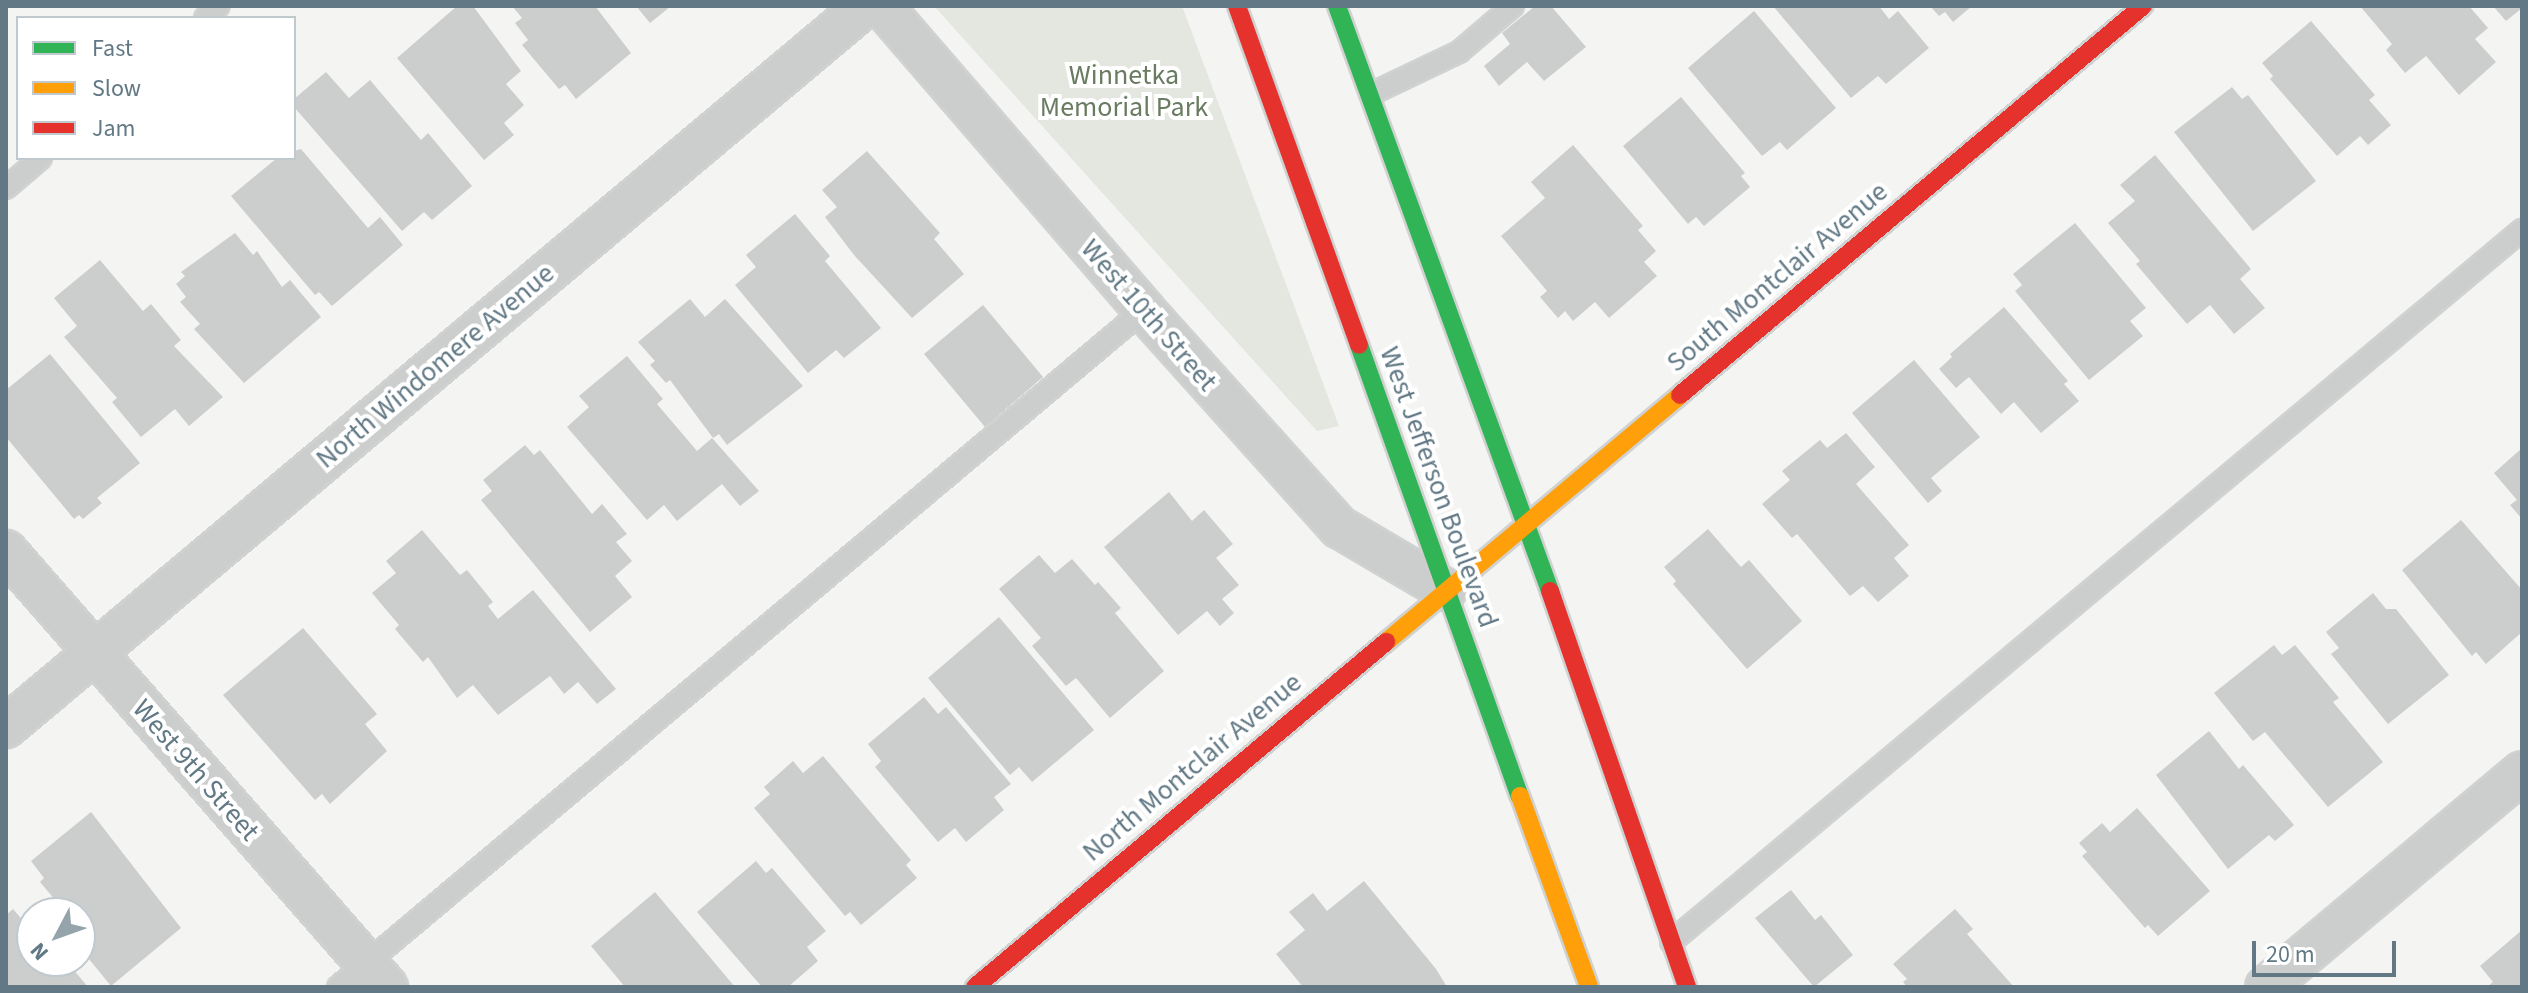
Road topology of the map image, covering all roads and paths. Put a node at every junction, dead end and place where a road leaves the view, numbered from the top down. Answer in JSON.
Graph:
{"nodes":[{"id":1,"x":865,"y":6,"type":"edge"},
{"id":2,"x":882,"y":6,"type":"edge"},
{"id":3,"x":1237,"y":6,"type":"edge"},
{"id":4,"x":1337,"y":6,"type":"edge"},
{"id":5,"x":1513,"y":6,"type":"edge"},
{"id":6,"x":2143,"y":6,"type":"edge"},
{"id":7,"x":1371,"y":94,"type":"junction"},
{"id":8,"x":39,"y":160,"type":"edge"},
{"id":9,"x":6,"y":188,"type":"edge"},
{"id":10,"x":2522,"y":230,"type":"edge"},
{"id":11,"x":1144,"y":310,"type":"junction"},
{"id":12,"x":1526,"y":525,"type":"junction"},
{"id":13,"x":6,"y":551,"type":"edge"},
{"id":14,"x":1446,"y":590,"type":"junction"},
{"id":15,"x":93,"y":653,"type":"junction"},
{"id":16,"x":6,"y":727,"type":"edge"},
{"id":17,"x":2522,"y":772,"type":"edge"},
{"id":18,"x":1671,"y":942,"type":"junction"},
{"id":19,"x":364,"y":979,"type":"edge"},
{"id":20,"x":975,"y":987,"type":"edge"},
{"id":21,"x":1589,"y":987,"type":"edge"},
{"id":22,"x":1687,"y":987,"type":"edge"},
{"id":23,"x":2266,"y":987,"type":"edge"}],
"edges":[{"from":1,"to":15,"type":"street","name":"North Windomere Avenue"},
{"from":2,"to":11,"type":"street","name":"West 10th Street"},
{"from":3,"to":14,"type":"main road","name":"West Jefferson Boulevard"},
{"from":4,"to":7,"type":"main road"},
{"from":5,"to":7,"type":"lane"},
{"from":6,"to":12,"type":"main road","name":"South Montclair Avenue"},
{"from":7,"to":12,"type":"main road"},
{"from":8,"to":9,"type":"lane"},
{"from":10,"to":18,"type":"lane"},
{"from":11,"to":14,"type":"street","name":"West 10th Street"},
{"from":11,"to":19,"type":"lane"},
{"from":12,"to":14,"type":"main road","name":"South Montclair Avenue"},
{"from":12,"to":18,"type":"main road"},
{"from":13,"to":15,"type":"street","name":"West 9th Street"},
{"from":14,"to":20,"type":"main road","name":"North Montclair Avenue"},
{"from":14,"to":21,"type":"main road","name":"West Jefferson Boulevard"},
{"from":15,"to":16,"type":"street","name":"North Windomere Avenue"},
{"from":15,"to":19,"type":"street","name":"West 9th Street"},
{"from":17,"to":23,"type":"street"},
{"from":18,"to":22,"type":"main road"}]}
